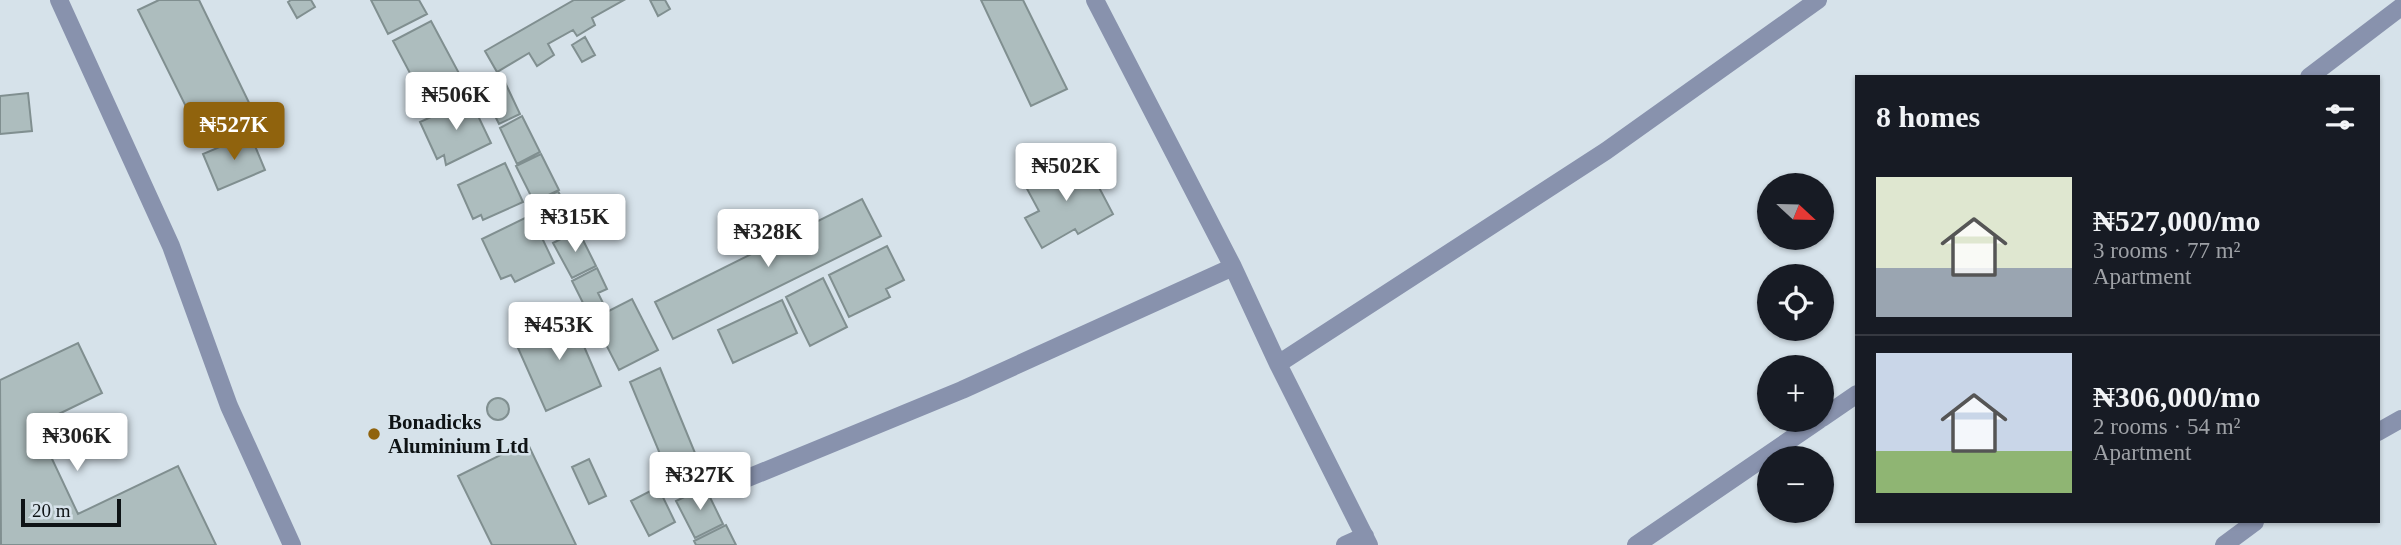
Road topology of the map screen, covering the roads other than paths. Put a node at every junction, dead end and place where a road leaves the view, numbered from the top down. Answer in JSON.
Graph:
{"nodes":[{"id":1,"x":59,"y":0,"type":"edge"},
{"id":2,"x":1095,"y":0,"type":"edge"},
{"id":3,"x":1818,"y":0,"type":"edge"},
{"id":4,"x":2401,"y":7,"type":"edge"},
{"id":5,"x":2312,"y":75,"type":"edge"},
{"id":6,"x":1233,"y":267,"type":"junction"},
{"id":7,"x":1278,"y":364,"type":"junction"},
{"id":8,"x":1855,"y":395,"type":"edge"},
{"id":9,"x":1834,"y":410,"type":"edge"},
{"id":10,"x":2401,"y":419,"type":"edge"},
{"id":11,"x":2380,"y":431,"type":"edge"},
{"id":12,"x":1801,"y":432,"type":"edge"},
{"id":13,"x":721,"y":489,"type":"dead end"},
{"id":14,"x":2254,"y":523,"type":"edge"},
{"id":15,"x":1367,"y":541,"type":"edge"},
{"id":16,"x":292,"y":545,"type":"edge"},
{"id":17,"x":1345,"y":545,"type":"edge"},
{"id":18,"x":1636,"y":545,"type":"edge"},
{"id":19,"x":2224,"y":545,"type":"edge"}],
"edges":[{"from":1,"to":16,"type":"street"},
{"from":2,"to":6,"type":"street"},
{"from":3,"to":7,"type":"street"},
{"from":4,"to":5,"type":"street"},
{"from":6,"to":7,"type":"street"},
{"from":6,"to":13,"type":"street"},
{"from":7,"to":15,"type":"street"},
{"from":8,"to":9,"type":"street"},
{"from":10,"to":11,"type":"street"},
{"from":12,"to":18,"type":"street"},
{"from":14,"to":19,"type":"street"},
{"from":15,"to":17,"type":"street"}]}
